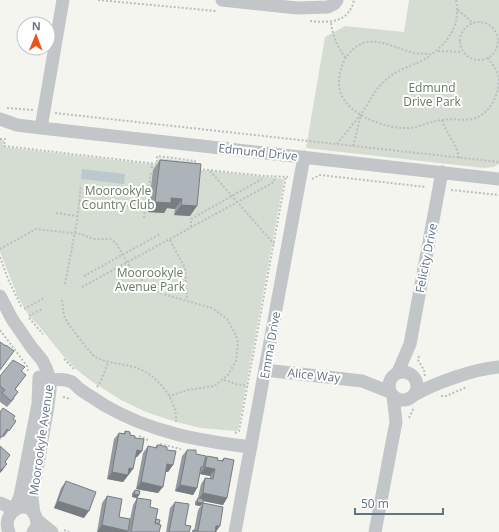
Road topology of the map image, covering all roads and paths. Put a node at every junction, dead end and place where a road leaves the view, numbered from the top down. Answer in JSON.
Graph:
{"nodes":[{"id":1,"x":63,"y":0,"type":"edge"},
{"id":2,"x":222,"y":0,"type":"edge"},
{"id":3,"x":337,"y":0,"type":"edge"},
{"id":4,"x":345,"y":0,"type":"edge"},
{"id":5,"x":456,"y":0,"type":"edge"},
{"id":6,"x":297,"y":8,"type":"junction"},
{"id":7,"x":458,"y":9,"type":"junction"},
{"id":8,"x":331,"y":22,"type":"dead end"},
{"id":9,"x":473,"y":23,"type":"junction"},
{"id":10,"x":498,"y":35,"type":"edge"},
{"id":11,"x":436,"y":51,"type":"junction"},
{"id":12,"x":462,"y":52,"type":"junction"},
{"id":13,"x":432,"y":54,"type":"junction"},
{"id":14,"x":346,"y":58,"type":"junction"},
{"id":15,"x":488,"y":58,"type":"junction"},
{"id":16,"x":0,"y":107,"type":"edge"},
{"id":17,"x":43,"y":112,"type":"junction"},
{"id":18,"x":361,"y":114,"type":"junction"},
{"id":19,"x":0,"y":119,"type":"edge"},
{"id":20,"x":442,"y":120,"type":"junction"},
{"id":21,"x":17,"y":125,"type":"junction"},
{"id":22,"x":0,"y":126,"type":"edge"},
{"id":23,"x":41,"y":128,"type":"junction"},
{"id":24,"x":0,"y":139,"type":"edge"},
{"id":25,"x":337,"y":144,"type":"junction"},
{"id":26,"x":353,"y":146,"type":"junction"},
{"id":27,"x":304,"y":157,"type":"junction"},
{"id":28,"x":459,"y":158,"type":"junction"},
{"id":29,"x":499,"y":162,"type":"edge"},
{"id":30,"x":152,"y":163,"type":"junction"},
{"id":31,"x":159,"y":168,"type":"edge"},
{"id":32,"x":209,"y":170,"type":"junction"},
{"id":33,"x":151,"y":171,"type":"dead end"},
{"id":34,"x":442,"y":172,"type":"junction"},
{"id":35,"x":276,"y":176,"type":"junction"},
{"id":36,"x":286,"y":176,"type":"junction"},
{"id":37,"x":301,"y":178,"type":"junction"},
{"id":38,"x":262,"y":179,"type":"dead end"},
{"id":39,"x":499,"y":179,"type":"edge"},
{"id":40,"x":81,"y":185,"type":"dead end"},
{"id":41,"x":127,"y":188,"type":"dead end"},
{"id":42,"x":440,"y":188,"type":"junction"},
{"id":43,"x":150,"y":190,"type":"junction"},
{"id":44,"x":499,"y":195,"type":"edge"},
{"id":45,"x":231,"y":196,"type":"junction"},
{"id":46,"x":79,"y":201,"type":"junction"},
{"id":47,"x":237,"y":202,"type":"junction"},
{"id":48,"x":145,"y":208,"type":"junction"},
{"id":49,"x":56,"y":213,"type":"dead end"},
{"id":50,"x":77,"y":216,"type":"junction"},
{"id":51,"x":144,"y":218,"type":"dead end"},
{"id":52,"x":191,"y":227,"type":"junction"},
{"id":53,"x":74,"y":233,"type":"junction"},
{"id":54,"x":160,"y":234,"type":"dead end"},
{"id":55,"x":170,"y":240,"type":"junction"},
{"id":56,"x":274,"y":245,"type":"junction"},
{"id":57,"x":0,"y":249,"type":"edge"},
{"id":58,"x":123,"y":255,"type":"junction"},
{"id":59,"x":0,"y":257,"type":"edge"},
{"id":60,"x":127,"y":262,"type":"junction"},
{"id":61,"x":84,"y":276,"type":"dead end"},
{"id":62,"x":65,"y":284,"type":"dead end"},
{"id":63,"x":82,"y":287,"type":"dead end"},
{"id":64,"x":0,"y":296,"type":"edge"},
{"id":65,"x":44,"y":298,"type":"dead end"},
{"id":66,"x":62,"y":300,"type":"dead end"},
{"id":67,"x":187,"y":300,"type":"junction"},
{"id":68,"x":42,"y":309,"type":"dead end"},
{"id":69,"x":0,"y":330,"type":"edge"},
{"id":70,"x":43,"y":334,"type":"dead end"},
{"id":71,"x":415,"y":348,"type":"junction"},
{"id":72,"x":64,"y":359,"type":"dead end"},
{"id":73,"x":108,"y":363,"type":"junction"},
{"id":74,"x":499,"y":367,"type":"edge"},
{"id":75,"x":76,"y":370,"type":"dead end"},
{"id":76,"x":266,"y":370,"type":"junction"},
{"id":77,"x":28,"y":373,"type":"dead end"},
{"id":78,"x":395,"y":374,"type":"junction"},
{"id":79,"x":417,"y":376,"type":"junction"},
{"id":80,"x":224,"y":380,"type":"junction"},
{"id":81,"x":362,"y":381,"type":"junction"},
{"id":82,"x":447,"y":381,"type":"junction"},
{"id":83,"x":46,"y":384,"type":"junction"},
{"id":84,"x":247,"y":386,"type":"junction"},
{"id":85,"x":90,"y":389,"type":"junction"},
{"id":86,"x":262,"y":389,"type":"junction"},
{"id":87,"x":102,"y":390,"type":"dead end"},
{"id":88,"x":392,"y":394,"type":"junction"},
{"id":89,"x":169,"y":396,"type":"junction"},
{"id":90,"x":411,"y":403,"type":"junction"},
{"id":91,"x":171,"y":422,"type":"dead end"},
{"id":92,"x":402,"y":423,"type":"junction"},
{"id":93,"x":231,"y":432,"type":"dead end"},
{"id":94,"x":251,"y":447,"type":"junction"},
{"id":95,"x":0,"y":503,"type":"edge"},
{"id":96,"x":14,"y":508,"type":"junction"},
{"id":97,"x":35,"y":516,"type":"junction"},
{"id":98,"x":5,"y":525,"type":"edge"},
{"id":99,"x":33,"y":532,"type":"edge"},
{"id":100,"x":52,"y":532,"type":"edge"},
{"id":101,"x":235,"y":532,"type":"edge"},
{"id":102,"x":376,"y":532,"type":"edge"}],
"edges":[{"from":1,"to":17,"type":"street"},
{"from":2,"to":6,"type":"street"},
{"from":3,"to":6,"type":"street"},
{"from":4,"to":6,"type":"street"},
{"from":5,"to":7,"type":"path"},
{"from":7,"to":9,"type":"path"},
{"from":7,"to":11,"type":"path"},
{"from":8,"to":14,"type":"path"},
{"from":9,"to":10,"type":"path"},
{"from":9,"to":12,"type":"path"},
{"from":10,"to":15,"type":"path"},
{"from":11,"to":12,"type":"path"},
{"from":11,"to":13,"type":"path"},
{"from":12,"to":15,"type":"path"},
{"from":13,"to":14,"type":"path"},
{"from":13,"to":18,"type":"path"},
{"from":14,"to":18,"type":"path"},
{"from":15,"to":20,"type":"path"},
{"from":16,"to":17,"type":"path"},
{"from":17,"to":23,"type":"street"},
{"from":17,"to":25,"type":"path"},
{"from":18,"to":20,"type":"path"},
{"from":18,"to":25,"type":"path"},
{"from":18,"to":26,"type":"path"},
{"from":19,"to":21,"type":"street","name":"Edmund Drive"},
{"from":20,"to":28,"type":"path"},
{"from":21,"to":22,"type":"street","name":"Edmund Drive"},
{"from":21,"to":23,"type":"street","name":"Edmund Drive"},
{"from":23,"to":27,"type":"street","name":"Edmund Drive"},
{"from":24,"to":30,"type":"path"},
{"from":25,"to":26,"type":"path"},
{"from":26,"to":28,"type":"path"},
{"from":27,"to":34,"type":"street","name":"Edmund Drive"},
{"from":27,"to":37,"type":"street","name":"Emma Drive"},
{"from":28,"to":29,"type":"path"},
{"from":30,"to":31,"type":"path"},
{"from":30,"to":32,"type":"path"},
{"from":32,"to":35,"type":"path"},
{"from":32,"to":45,"type":"path"},
{"from":33,"to":43,"type":"path"},
{"from":34,"to":39,"type":"street","name":"Edmund Drive"},
{"from":34,"to":42,"type":"street","name":"Felicity Drive"},
{"from":35,"to":36,"type":"path"},
{"from":35,"to":47,"type":"path"},
{"from":36,"to":37,"type":"path"},
{"from":36,"to":56,"type":"path"},
{"from":37,"to":42,"type":"path"},
{"from":37,"to":76,"type":"street","name":"Emma Drive"},
{"from":38,"to":45,"type":"path"},
{"from":40,"to":46,"type":"path"},
{"from":41,"to":43,"type":"path"},
{"from":42,"to":44,"type":"path"},
{"from":42,"to":71,"type":"street","name":"Felicity Drive"},
{"from":43,"to":48,"type":"path"},
{"from":45,"to":47,"type":"path"},
{"from":45,"to":52,"type":"path"},
{"from":46,"to":48,"type":"path"},
{"from":46,"to":50,"type":"path"},
{"from":47,"to":52,"type":"path"},
{"from":47,"to":56,"type":"path"},
{"from":48,"to":51,"type":"path"},
{"from":49,"to":50,"type":"path"},
{"from":50,"to":53,"type":"path"},
{"from":52,"to":55,"type":"path"},
{"from":53,"to":57,"type":"path"},
{"from":53,"to":58,"type":"path"},
{"from":53,"to":62,"type":"path"},
{"from":54,"to":58,"type":"path"},
{"from":55,"to":60,"type":"path"},
{"from":55,"to":67,"type":"path"},
{"from":56,"to":84,"type":"path"},
{"from":58,"to":60,"type":"path"},
{"from":58,"to":61,"type":"path"},
{"from":59,"to":65,"type":"path"},
{"from":60,"to":63,"type":"path"},
{"from":60,"to":67,"type":"path"},
{"from":64,"to":83,"type":"street","name":"Moorookyle Avenue"},
{"from":66,"to":73,"type":"path"},
{"from":67,"to":80,"type":"path"},
{"from":68,"to":70,"type":"path"},
{"from":69,"to":77,"type":"path"},
{"from":71,"to":78,"type":"street","name":"Felicity Drive"},
{"from":71,"to":79,"type":"street","name":"Felicity Drive"},
{"from":71,"to":79,"type":"path"},
{"from":72,"to":75,"type":"path"},
{"from":73,"to":85,"type":"path"},
{"from":73,"to":89,"type":"path"},
{"from":74,"to":82,"type":"street"},
{"from":76,"to":81,"type":"street","name":"Alice Way"},
{"from":76,"to":86,"type":"street","name":"Emma Drive"},
{"from":78,"to":79,"type":"street"},
{"from":78,"to":81,"type":"street","name":"Alice Way"},
{"from":78,"to":88,"type":"street"},
{"from":79,"to":82,"type":"street"},
{"from":79,"to":90,"type":"street"},
{"from":80,"to":84,"type":"path"},
{"from":80,"to":89,"type":"path"},
{"from":81,"to":88,"type":"street","name":"Alice Way"},
{"from":82,"to":90,"type":"street"},
{"from":83,"to":85,"type":"street"},
{"from":83,"to":96,"type":"street","name":"Moorookyle Avenue"},
{"from":83,"to":97,"type":"street","name":"Moorookyle Avenue"},
{"from":84,"to":86,"type":"path"},
{"from":84,"to":93,"type":"path"},
{"from":85,"to":87,"type":"path"},
{"from":85,"to":94,"type":"street"},
{"from":86,"to":94,"type":"street","name":"Emma Drive"},
{"from":88,"to":90,"type":"street"},
{"from":88,"to":92,"type":"street"},
{"from":89,"to":91,"type":"path"},
{"from":90,"to":92,"type":"street"},
{"from":90,"to":92,"type":"path"},
{"from":92,"to":102,"type":"street"},
{"from":94,"to":101,"type":"street","name":"Emma Drive"},
{"from":95,"to":96,"type":"street"},
{"from":96,"to":97,"type":"street"},
{"from":96,"to":98,"type":"street","name":"Moorookyle Avenue"},
{"from":97,"to":99,"type":"street","name":"Moorookyle Avenue"},
{"from":97,"to":100,"type":"street"}]}
